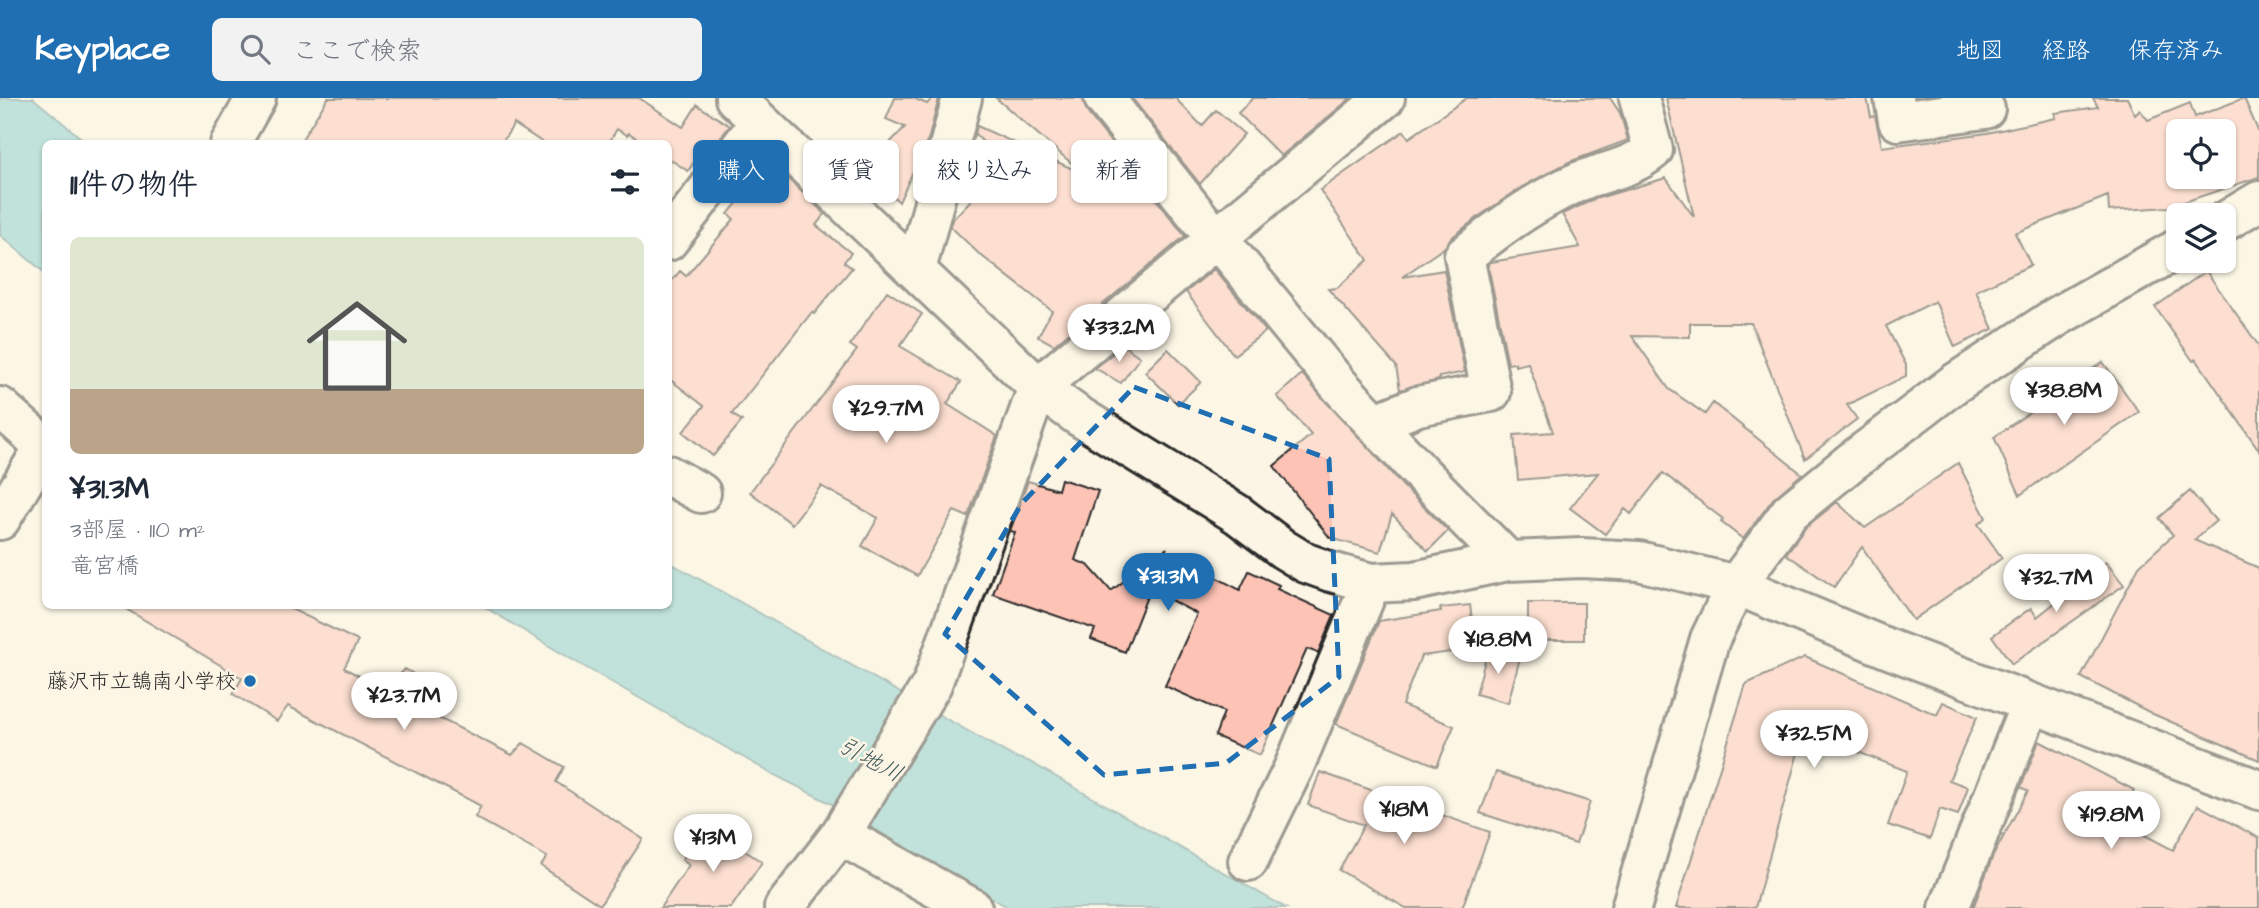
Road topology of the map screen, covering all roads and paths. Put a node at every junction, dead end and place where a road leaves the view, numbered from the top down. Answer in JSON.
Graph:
{"nodes":[{"id":1,"x":256,"y":98,"type":"edge"},
{"id":2,"x":962,"y":98,"type":"edge"},
{"id":3,"x":1104,"y":98,"type":"edge"},
{"id":4,"x":1385,"y":98,"type":"edge"},
{"id":5,"x":1639,"y":98,"type":"edge"},
{"id":6,"x":1894,"y":98,"type":"edge"},
{"id":7,"x":1985,"y":109,"type":"dead end"},
{"id":8,"x":748,"y":110,"type":"edge"},
{"id":9,"x":232,"y":140,"type":"edge"},
{"id":10,"x":2259,"y":201,"type":"edge"},
{"id":11,"x":2236,"y":215,"type":"edge"},
{"id":12,"x":672,"y":234,"type":"edge"},
{"id":13,"x":1216,"y":239,"type":"junction"},
{"id":14,"x":2166,"y":255,"type":"edge"},
{"id":15,"x":916,"y":270,"type":"junction"},
{"id":16,"x":1038,"y":387,"type":"junction"},
{"id":17,"x":0,"y":407,"type":"edge"},
{"id":18,"x":1376,"y":423,"type":"junction"},
{"id":19,"x":42,"y":442,"type":"edge"},
{"id":20,"x":42,"y":450,"type":"edge"},
{"id":21,"x":672,"y":477,"type":"edge"},
{"id":22,"x":701,"y":493,"type":"dead end"},
{"id":23,"x":0,"y":520,"type":"edge"},
{"id":24,"x":1508,"y":561,"type":"junction"},
{"id":25,"x":1371,"y":583,"type":"junction"},
{"id":26,"x":1735,"y":585,"type":"junction"},
{"id":27,"x":2030,"y":705,"type":"junction"},
{"id":28,"x":2259,"y":790,"type":"edge"},
{"id":29,"x":843,"y":829,"type":"junction"},
{"id":30,"x":1248,"y":861,"type":"dead end"},
{"id":31,"x":784,"y":908,"type":"edge"},
{"id":32,"x":972,"y":908,"type":"edge"},
{"id":33,"x":1631,"y":908,"type":"edge"},
{"id":34,"x":1949,"y":908,"type":"edge"}],
"edges":[{"from":1,"to":9,"type":"street"},
{"from":2,"to":15,"type":"street"},
{"from":3,"to":13,"type":"street"},
{"from":4,"to":13,"type":"street"},
{"from":5,"to":18,"type":"street"},
{"from":6,"to":7,"type":"street"},
{"from":8,"to":12,"type":"street"},
{"from":8,"to":15,"type":"street"},
{"from":10,"to":11,"type":"street"},
{"from":13,"to":16,"type":"street"},
{"from":13,"to":18,"type":"street"},
{"from":14,"to":26,"type":"street"},
{"from":15,"to":16,"type":"street"},
{"from":16,"to":25,"type":"street"},
{"from":16,"to":29,"type":"street"},
{"from":17,"to":19,"type":"street"},
{"from":18,"to":24,"type":"street"},
{"from":20,"to":23,"type":"street"},
{"from":21,"to":22,"type":"street"},
{"from":24,"to":25,"type":"street"},
{"from":24,"to":26,"type":"street"},
{"from":25,"to":30,"type":"street"},
{"from":26,"to":27,"type":"street"},
{"from":26,"to":33,"type":"street"},
{"from":27,"to":28,"type":"street"},
{"from":27,"to":34,"type":"street"},
{"from":29,"to":31,"type":"street"},
{"from":29,"to":32,"type":"street"}]}
